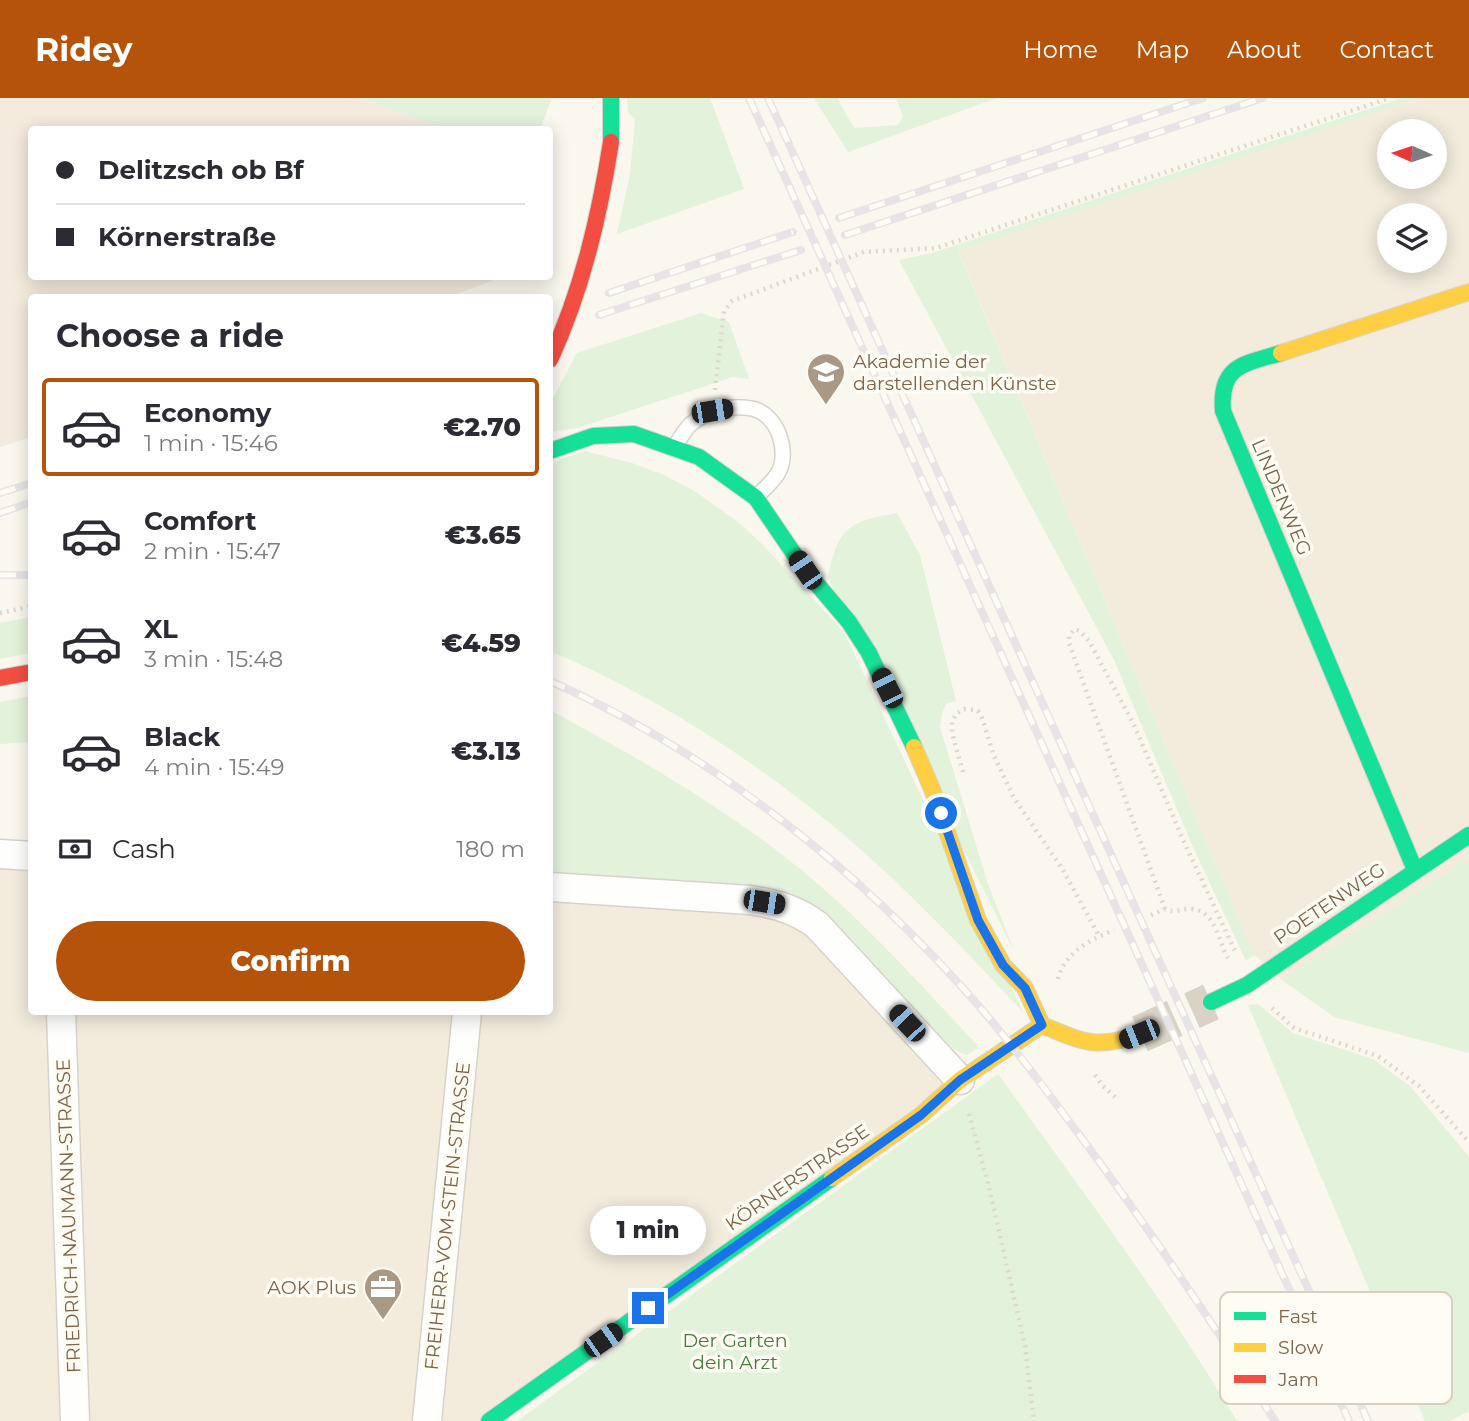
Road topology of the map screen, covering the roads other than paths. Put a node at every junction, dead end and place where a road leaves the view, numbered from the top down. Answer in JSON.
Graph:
{"nodes":[{"id":1,"x":611,"y":98,"type":"edge"},
{"id":2,"x":1469,"y":292,"type":"edge"},
{"id":3,"x":553,"y":353,"type":"edge"},
{"id":4,"x":674,"y":447,"type":"junction"},
{"id":5,"x":553,"y":450,"type":"edge"},
{"id":6,"x":756,"y":498,"type":"junction"},
{"id":7,"x":28,"y":673,"type":"edge"},
{"id":8,"x":0,"y":678,"type":"edge"},
{"id":9,"x":1469,"y":835,"type":"edge"},
{"id":10,"x":0,"y":854,"type":"edge"},
{"id":11,"x":28,"y":856,"type":"edge"},
{"id":12,"x":1415,"y":870,"type":"junction"},
{"id":13,"x":553,"y":887,"type":"edge"},
{"id":14,"x":1211,"y":1002,"type":"tunnel mouth"},
{"id":15,"x":61,"y":1015,"type":"edge"},
{"id":16,"x":467,"y":1015,"type":"edge"},
{"id":17,"x":1042,"y":1025,"type":"junction"},
{"id":18,"x":1139,"y":1034,"type":"tunnel mouth"},
{"id":19,"x":960,"y":1080,"type":"junction"},
{"id":20,"x":75,"y":1421,"type":"edge"},
{"id":21,"x":427,"y":1421,"type":"edge"},
{"id":22,"x":489,"y":1421,"type":"edge"}],
"edges":[{"from":1,"to":3,"type":"street","bridge":true},
{"from":2,"to":12,"type":"street","name":"LINDENWEG"},
{"from":4,"to":5,"type":"street"},
{"from":4,"to":6,"type":"street"},
{"from":4,"to":6,"type":"lane"},
{"from":6,"to":17,"type":"street"},
{"from":7,"to":8,"type":"street"},
{"from":9,"to":12,"type":"street","name":"POETENWEG"},
{"from":10,"to":11,"type":"street"},
{"from":12,"to":14,"type":"street","name":"POETENWEG"},
{"from":13,"to":19,"type":"street"},
{"from":15,"to":20,"type":"street","name":"FRIEDRICH-NAUMANN-STRASSE"},
{"from":16,"to":21,"type":"street","name":"FREIHERR-VOM-STEIN-STRASSE"},
{"from":17,"to":18,"type":"street"},
{"from":17,"to":19,"type":"street","name":"KÖRNERSTRASSE"},
{"from":19,"to":22,"type":"street","name":"KÖRNERSTRASSE"}]}
